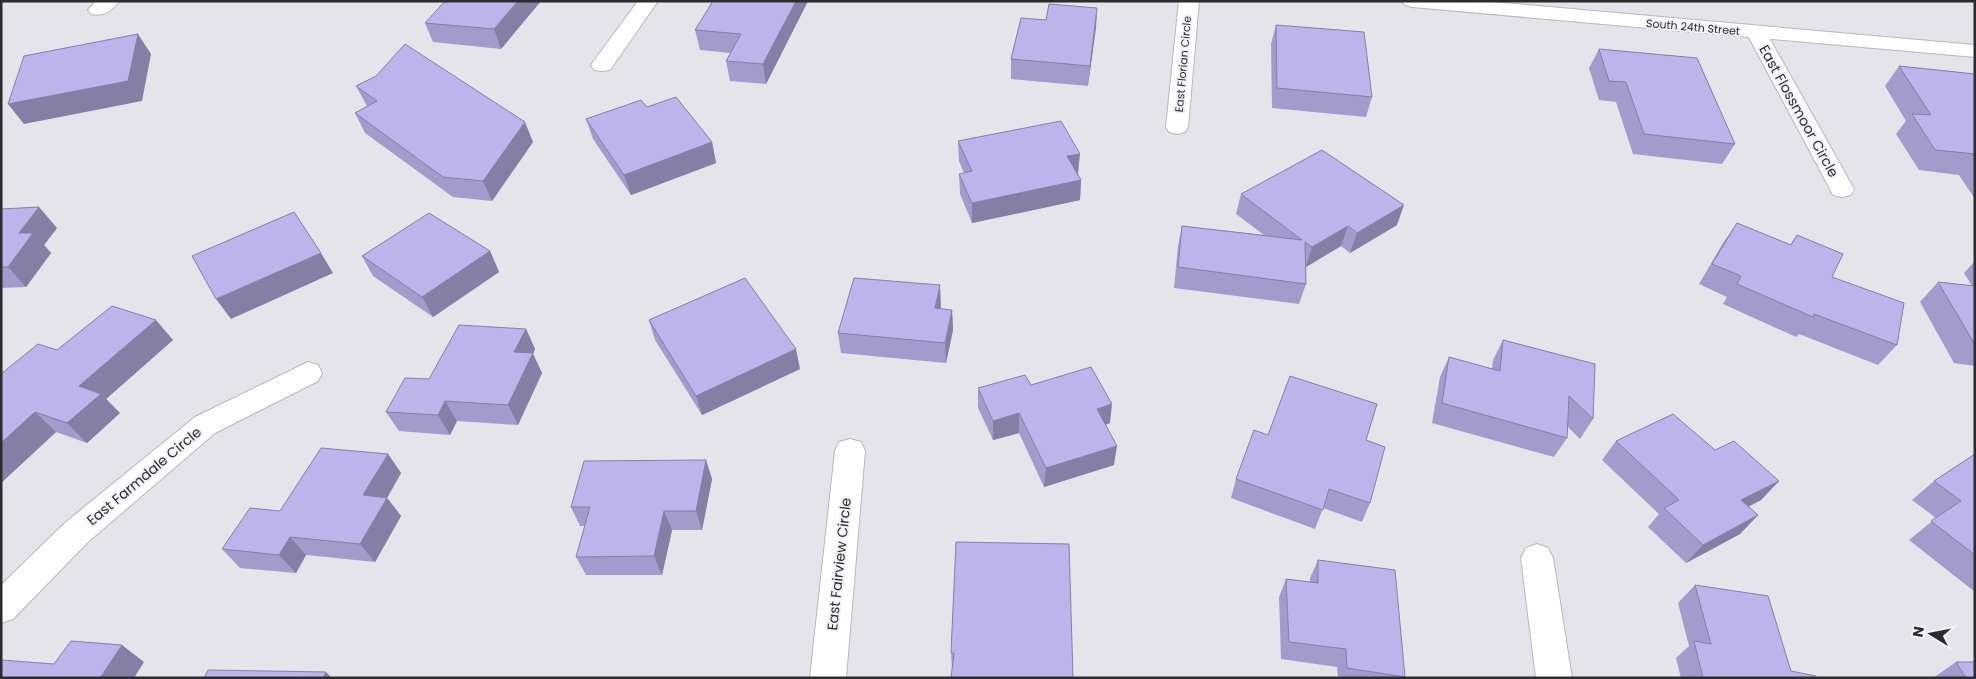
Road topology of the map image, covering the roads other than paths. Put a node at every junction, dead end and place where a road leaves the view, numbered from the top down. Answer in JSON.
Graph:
{"nodes":[{"id":1,"x":648,"y":1,"type":"edge"},
{"id":2,"x":1189,"y":1,"type":"edge"},
{"id":3,"x":1412,"y":1,"type":"edge"},
{"id":4,"x":1756,"y":32,"type":"junction"},
{"id":5,"x":1975,"y":51,"type":"edge"},
{"id":6,"x":602,"y":65,"type":"dead end"},
{"id":7,"x":1178,"y":127,"type":"dead end"},
{"id":8,"x":1842,"y":189,"type":"dead end"},
{"id":9,"x":308,"y":373,"type":"dead end"},
{"id":10,"x":850,"y":451,"type":"dead end"},
{"id":11,"x":1537,"y":558,"type":"dead end"},
{"id":12,"x":1,"y":608,"type":"edge"},
{"id":13,"x":828,"y":678,"type":"edge"},
{"id":14,"x":1554,"y":678,"type":"edge"}],
"edges":[{"from":1,"to":6,"type":"street"},
{"from":2,"to":7,"type":"street","name":"East Florian Circle"},
{"from":3,"to":4,"type":"street","name":"South 24th Street"},
{"from":4,"to":5,"type":"street","name":"South 24th Street"},
{"from":4,"to":8,"type":"street","name":"East Flossmoor Circle"},
{"from":9,"to":12,"type":"street","name":"East Farmdale Circle"},
{"from":10,"to":13,"type":"street","name":"East Fairview Circle"},
{"from":11,"to":14,"type":"street"}]}
